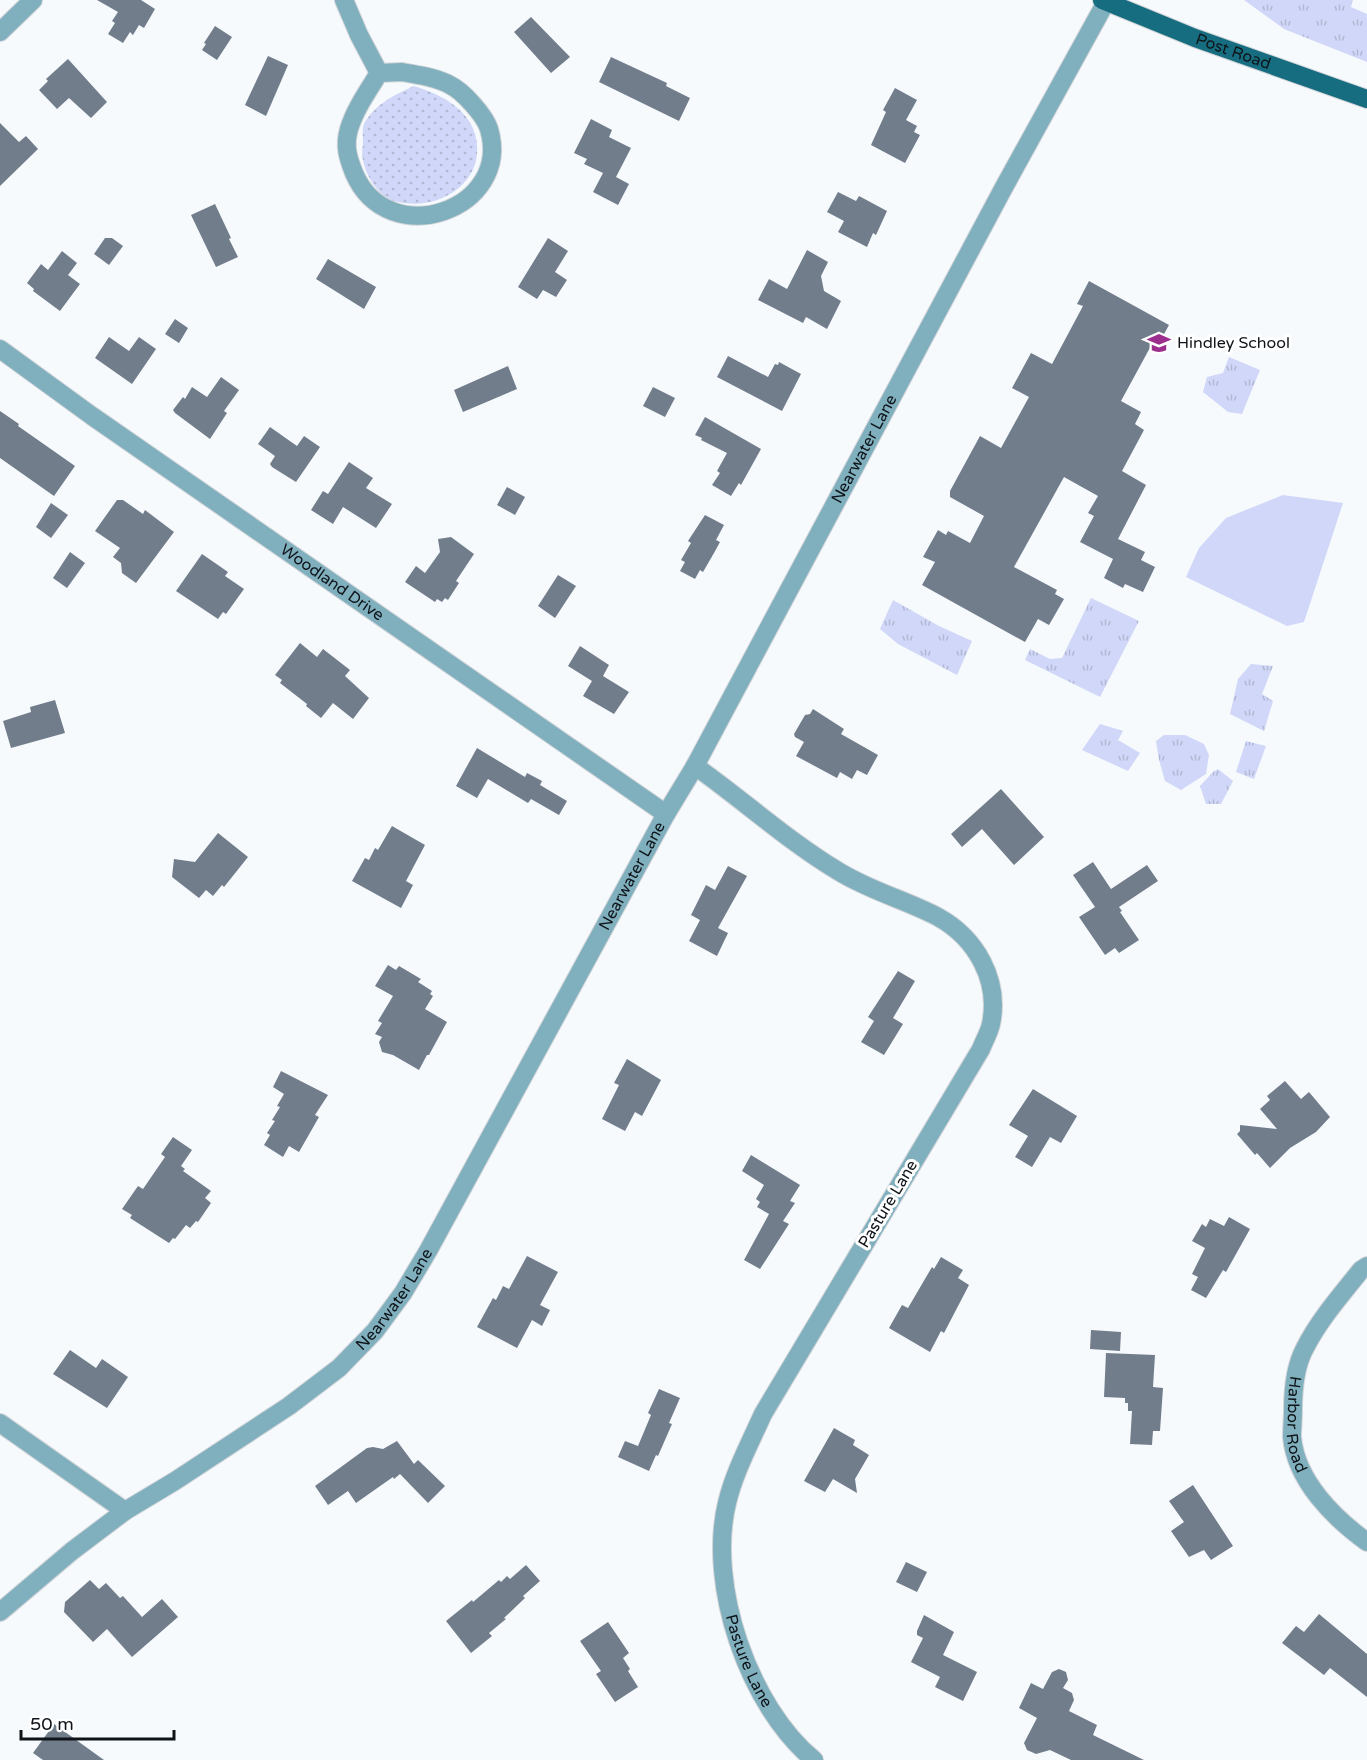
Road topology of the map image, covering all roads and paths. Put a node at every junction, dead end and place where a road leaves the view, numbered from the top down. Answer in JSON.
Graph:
{"nodes":[{"id":1,"x":33,"y":0,"type":"edge"},
{"id":2,"x":344,"y":0,"type":"edge"},
{"id":3,"x":1104,"y":1,"type":"edge"},
{"id":4,"x":0,"y":32,"type":"edge"},
{"id":5,"x":379,"y":73,"type":"junction"},
{"id":6,"x":1367,"y":99,"type":"edge"},
{"id":7,"x":0,"y":349,"type":"edge"},
{"id":8,"x":695,"y":766,"type":"junction"},
{"id":9,"x":666,"y":814,"type":"junction"},
{"id":10,"x":1367,"y":1266,"type":"edge"},
{"id":11,"x":0,"y":1423,"type":"edge"},
{"id":12,"x":125,"y":1511,"type":"junction"},
{"id":13,"x":1367,"y":1542,"type":"edge"},
{"id":14,"x":0,"y":1612,"type":"edge"},
{"id":15,"x":814,"y":1760,"type":"edge"}],
"edges":[{"from":1,"to":4,"type":"street"},
{"from":2,"to":5,"type":"street"},
{"from":3,"to":6,"type":"main road","name":"Post Road"},
{"from":3,"to":8,"type":"street","name":"Nearwater Lane"},
{"from":5,"to":5,"type":"street"},
{"from":7,"to":9,"type":"street","name":"Woodland Drive"},
{"from":8,"to":9,"type":"street","name":"Nearwater Lane"},
{"from":8,"to":15,"type":"street","name":"Pasture Lane"},
{"from":9,"to":12,"type":"street","name":"Nearwater Lane"},
{"from":10,"to":13,"type":"street","name":"Harbor Road"},
{"from":11,"to":12,"type":"street"},
{"from":12,"to":14,"type":"street","name":"Nearwater Lane"}]}
